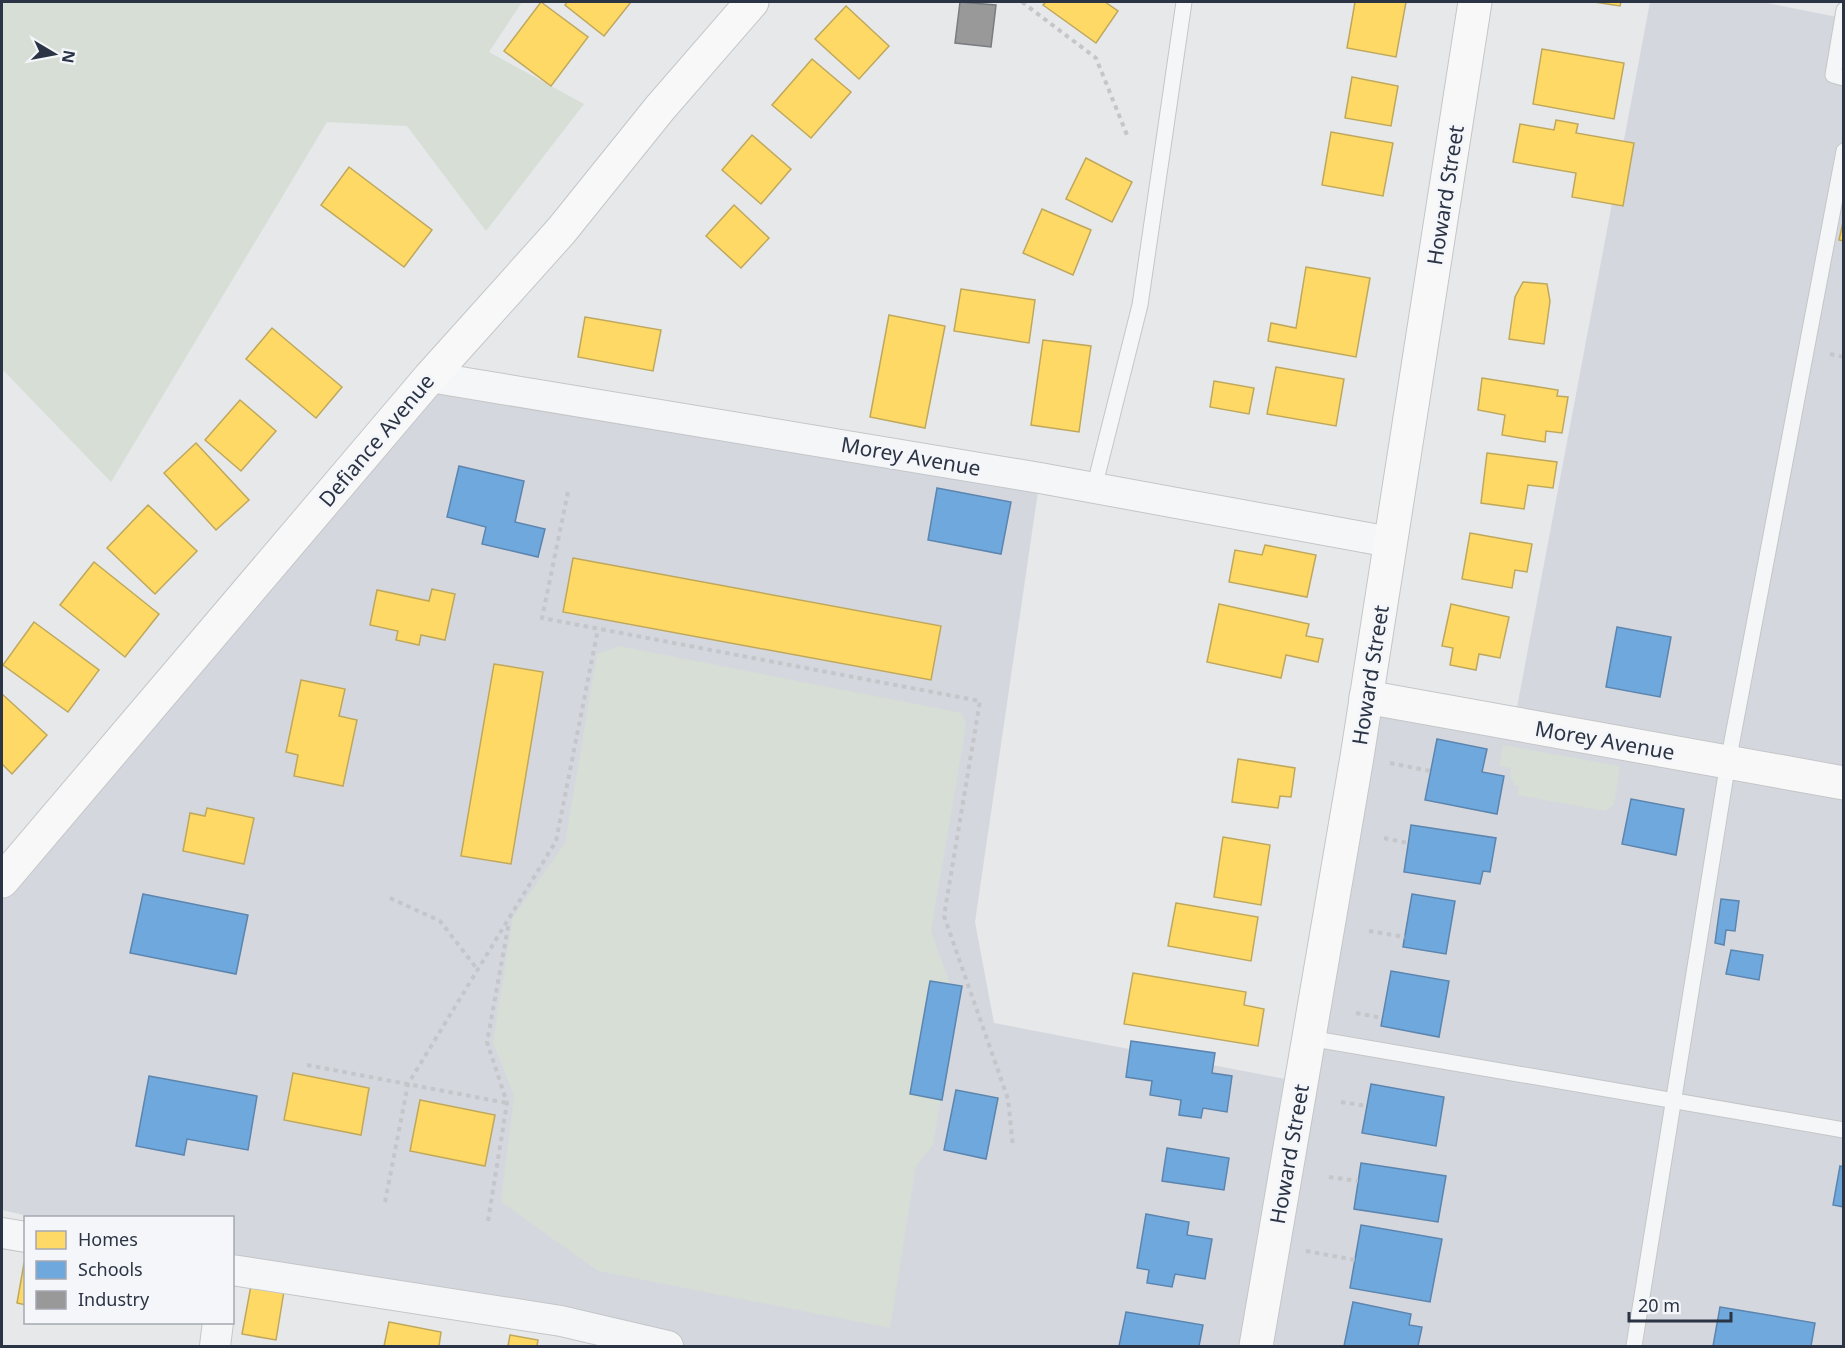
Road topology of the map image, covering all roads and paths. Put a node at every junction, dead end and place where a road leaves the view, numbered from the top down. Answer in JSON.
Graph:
{"nodes":[{"id":1,"x":752,"y":2,"type":"edge"},
{"id":2,"x":1022,"y":2,"type":"edge"},
{"id":3,"x":1184,"y":2,"type":"edge"},
{"id":4,"x":1475,"y":2,"type":"edge"},
{"id":5,"x":1844,"y":10,"type":"edge"},
{"id":6,"x":1844,"y":78,"type":"edge"},
{"id":7,"x":1127,"y":135,"type":"dead end"},
{"id":8,"x":1844,"y":151,"type":"edge"},
{"id":9,"x":430,"y":377,"type":"junction"},
{"id":10,"x":1094,"y":488,"type":"junction"},
{"id":11,"x":568,"y":492,"type":"dead end"},
{"id":12,"x":1390,"y":542,"type":"junction"},
{"id":13,"x":598,"y":629,"type":"junction"},
{"id":14,"x":1366,"y":697,"type":"junction"},
{"id":15,"x":1357,"y":757,"type":"junction"},
{"id":16,"x":1728,"y":762,"type":"junction"},
{"id":17,"x":1430,"y":771,"type":"dead end"},
{"id":18,"x":1844,"y":783,"type":"edge"},
{"id":19,"x":1384,"y":838,"type":"dead end"},
{"id":20,"x":1408,"y":843,"type":"dead end"},
{"id":21,"x":2,"y":881,"type":"edge"},
{"id":22,"x":390,"y":898,"type":"dead end"},
{"id":23,"x":509,"y":919,"type":"junction"},
{"id":24,"x":1369,"y":931,"type":"dead end"},
{"id":25,"x":1405,"y":937,"type":"dead end"},
{"id":26,"x":478,"y":970,"type":"junction"},
{"id":27,"x":1356,"y":1013,"type":"dead end"},
{"id":28,"x":1382,"y":1018,"type":"dead end"},
{"id":29,"x":1309,"y":1038,"type":"junction"},
{"id":30,"x":307,"y":1065,"type":"dead end"},
{"id":31,"x":408,"y":1084,"type":"junction"},
{"id":32,"x":1674,"y":1100,"type":"junction"},
{"id":33,"x":1341,"y":1102,"type":"dead end"},
{"id":34,"x":507,"y":1103,"type":"junction"},
{"id":35,"x":1367,"y":1106,"type":"dead end"},
{"id":36,"x":1844,"y":1130,"type":"edge"},
{"id":37,"x":1013,"y":1147,"type":"dead end"},
{"id":38,"x":1329,"y":1177,"type":"dead end"},
{"id":39,"x":1358,"y":1181,"type":"dead end"},
{"id":40,"x":385,"y":1202,"type":"dead end"},
{"id":41,"x":488,"y":1221,"type":"dead end"},
{"id":42,"x":2,"y":1233,"type":"edge"},
{"id":43,"x":24,"y":1237,"type":"edge"},
{"id":44,"x":1273,"y":1246,"type":"junction"},
{"id":45,"x":1355,"y":1260,"type":"dead end"},
{"id":46,"x":234,"y":1270,"type":"edge"},
{"id":47,"x":218,"y":1324,"type":"edge"},
{"id":48,"x":559,"y":1334,"type":"edge"},
{"id":49,"x":215,"y":1347,"type":"edge"},
{"id":50,"x":668,"y":1347,"type":"edge"},
{"id":51,"x":1256,"y":1347,"type":"edge"},
{"id":52,"x":1634,"y":1347,"type":"edge"}],
"edges":[{"from":1,"to":9,"type":"street","name":"Defiance Avenue"},
{"from":2,"to":7,"type":"path"},
{"from":3,"to":10,"type":"lane"},
{"from":4,"to":12,"type":"street","name":"Howard Street"},
{"from":5,"to":6,"type":"lane"},
{"from":8,"to":16,"type":"lane"},
{"from":9,"to":10,"type":"street","name":"Morey Avenue"},
{"from":9,"to":21,"type":"street","name":"Defiance Avenue"},
{"from":10,"to":12,"type":"street","name":"Morey Avenue"},
{"from":11,"to":13,"type":"path"},
{"from":12,"to":14,"type":"street","name":"Howard Street"},
{"from":13,"to":23,"type":"path"},
{"from":13,"to":37,"type":"path"},
{"from":14,"to":15,"type":"street","name":"Howard Street"},
{"from":14,"to":16,"type":"street","name":"Morey Avenue"},
{"from":15,"to":17,"type":"path"},
{"from":15,"to":29,"type":"street","name":"Howard Street"},
{"from":16,"to":18,"type":"street","name":"Morey Avenue"},
{"from":16,"to":32,"type":"lane"},
{"from":19,"to":20,"type":"path"},
{"from":22,"to":26,"type":"path"},
{"from":23,"to":26,"type":"path"},
{"from":23,"to":34,"type":"path"},
{"from":24,"to":25,"type":"path"},
{"from":26,"to":31,"type":"path"},
{"from":27,"to":28,"type":"path"},
{"from":29,"to":32,"type":"lane"},
{"from":29,"to":44,"type":"street","name":"Howard Street"},
{"from":30,"to":31,"type":"path"},
{"from":31,"to":34,"type":"path"},
{"from":31,"to":40,"type":"path"},
{"from":32,"to":36,"type":"lane"},
{"from":32,"to":52,"type":"lane"},
{"from":33,"to":35,"type":"path"},
{"from":34,"to":41,"type":"path"},
{"from":38,"to":39,"type":"path"},
{"from":42,"to":43,"type":"street"},
{"from":44,"to":45,"type":"path"},
{"from":44,"to":51,"type":"street","name":"Howard Street"},
{"from":46,"to":48,"type":"street"},
{"from":47,"to":49,"type":"street"},
{"from":48,"to":50,"type":"street"}]}
